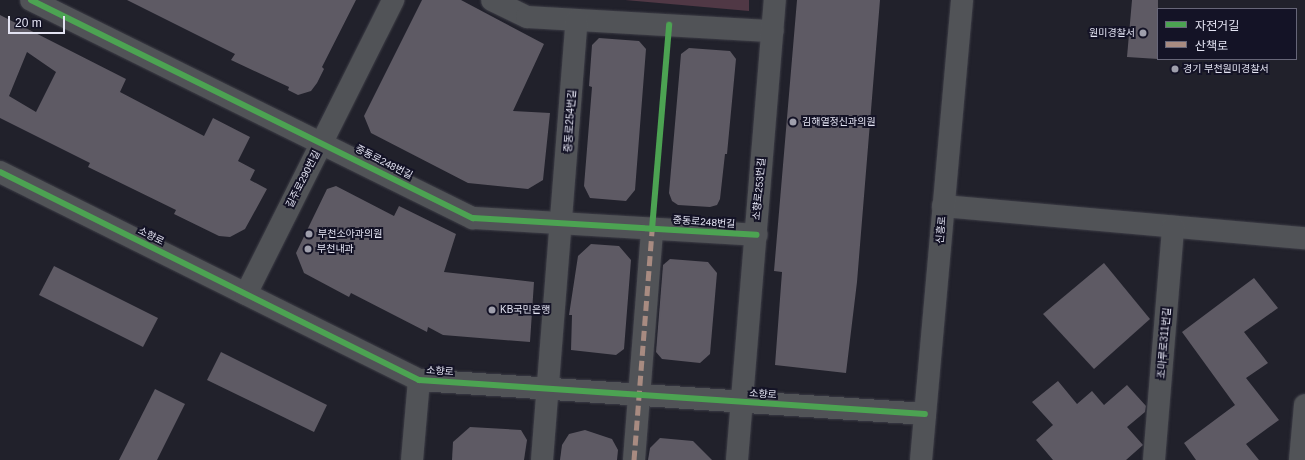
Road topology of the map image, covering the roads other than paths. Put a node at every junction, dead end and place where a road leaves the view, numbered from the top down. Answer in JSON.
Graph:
{"nodes":[{"id":1,"x":31,"y":0,"type":"edge"},
{"id":2,"x":393,"y":0,"type":"edge"},
{"id":3,"x":492,"y":0,"type":"edge"},
{"id":4,"x":775,"y":0,"type":"edge"},
{"id":5,"x":962,"y":0,"type":"edge"},
{"id":6,"x":577,"y":20,"type":"junction"},
{"id":7,"x":773,"y":31,"type":"junction"},
{"id":8,"x":322,"y":142,"type":"junction"},
{"id":9,"x":0,"y":172,"type":"edge"},
{"id":10,"x":943,"y":206,"type":"junction"},
{"id":11,"x":563,"y":223,"type":"junction"},
{"id":12,"x":1173,"y":227,"type":"junction"},
{"id":13,"x":652,"y":229,"type":"junction"},
{"id":14,"x":756,"y":235,"type":"junction"},
{"id":15,"x":1305,"y":238,"type":"edge"},
{"id":16,"x":246,"y":294,"type":"junction"},
{"id":17,"x":419,"y":380,"type":"junction"},
{"id":18,"x":548,"y":389,"type":"junction"},
{"id":19,"x":640,"y":395,"type":"junction"},
{"id":20,"x":742,"y":403,"type":"junction"},
{"id":21,"x":1305,"y":405,"type":"edge"},
{"id":22,"x":925,"y":414,"type":"junction"},
{"id":23,"x":412,"y":460,"type":"edge"},
{"id":24,"x":542,"y":460,"type":"edge"},
{"id":25,"x":634,"y":460,"type":"edge"},
{"id":26,"x":737,"y":460,"type":"edge"},
{"id":27,"x":922,"y":460,"type":"edge"},
{"id":28,"x":1154,"y":460,"type":"edge"},
{"id":29,"x":1300,"y":460,"type":"edge"}],
"edges":[{"from":1,"to":8,"type":"street","name":"중동로248번길"},
{"from":2,"to":8,"type":"street","name":"길주로290번길"},
{"from":3,"to":6,"type":"street"},
{"from":4,"to":7,"type":"street","name":"소향로253번길"},
{"from":5,"to":10,"type":"street","name":"신흥로"},
{"from":6,"to":7,"type":"street"},
{"from":6,"to":11,"type":"street","name":"중동로254번길"},
{"from":7,"to":14,"type":"street","name":"소향로253번길"},
{"from":8,"to":11,"type":"street","name":"중동로248번길"},
{"from":8,"to":16,"type":"street","name":"길주로290번길"},
{"from":9,"to":16,"type":"street","name":"소향로"},
{"from":10,"to":12,"type":"street"},
{"from":10,"to":22,"type":"street","name":"신흥로"},
{"from":11,"to":13,"type":"street","name":"중동로248번길"},
{"from":11,"to":18,"type":"street"},
{"from":12,"to":15,"type":"street"},
{"from":12,"to":28,"type":"street","name":"조마루로311번길"},
{"from":13,"to":14,"type":"street","name":"중동로248번길"},
{"from":13,"to":19,"type":"street"},
{"from":14,"to":20,"type":"street","name":"소향로253번길"},
{"from":16,"to":17,"type":"street","name":"소향로"},
{"from":17,"to":18,"type":"street","name":"소향로"},
{"from":17,"to":23,"type":"street"},
{"from":18,"to":19,"type":"street","name":"소향로"},
{"from":18,"to":24,"type":"street"},
{"from":19,"to":20,"type":"street","name":"소향로"},
{"from":19,"to":25,"type":"street"},
{"from":20,"to":22,"type":"street","name":"소향로"},
{"from":20,"to":26,"type":"street","name":"소향로253번길"},
{"from":21,"to":29,"type":"street"},
{"from":22,"to":27,"type":"street","name":"신흥로"}]}
